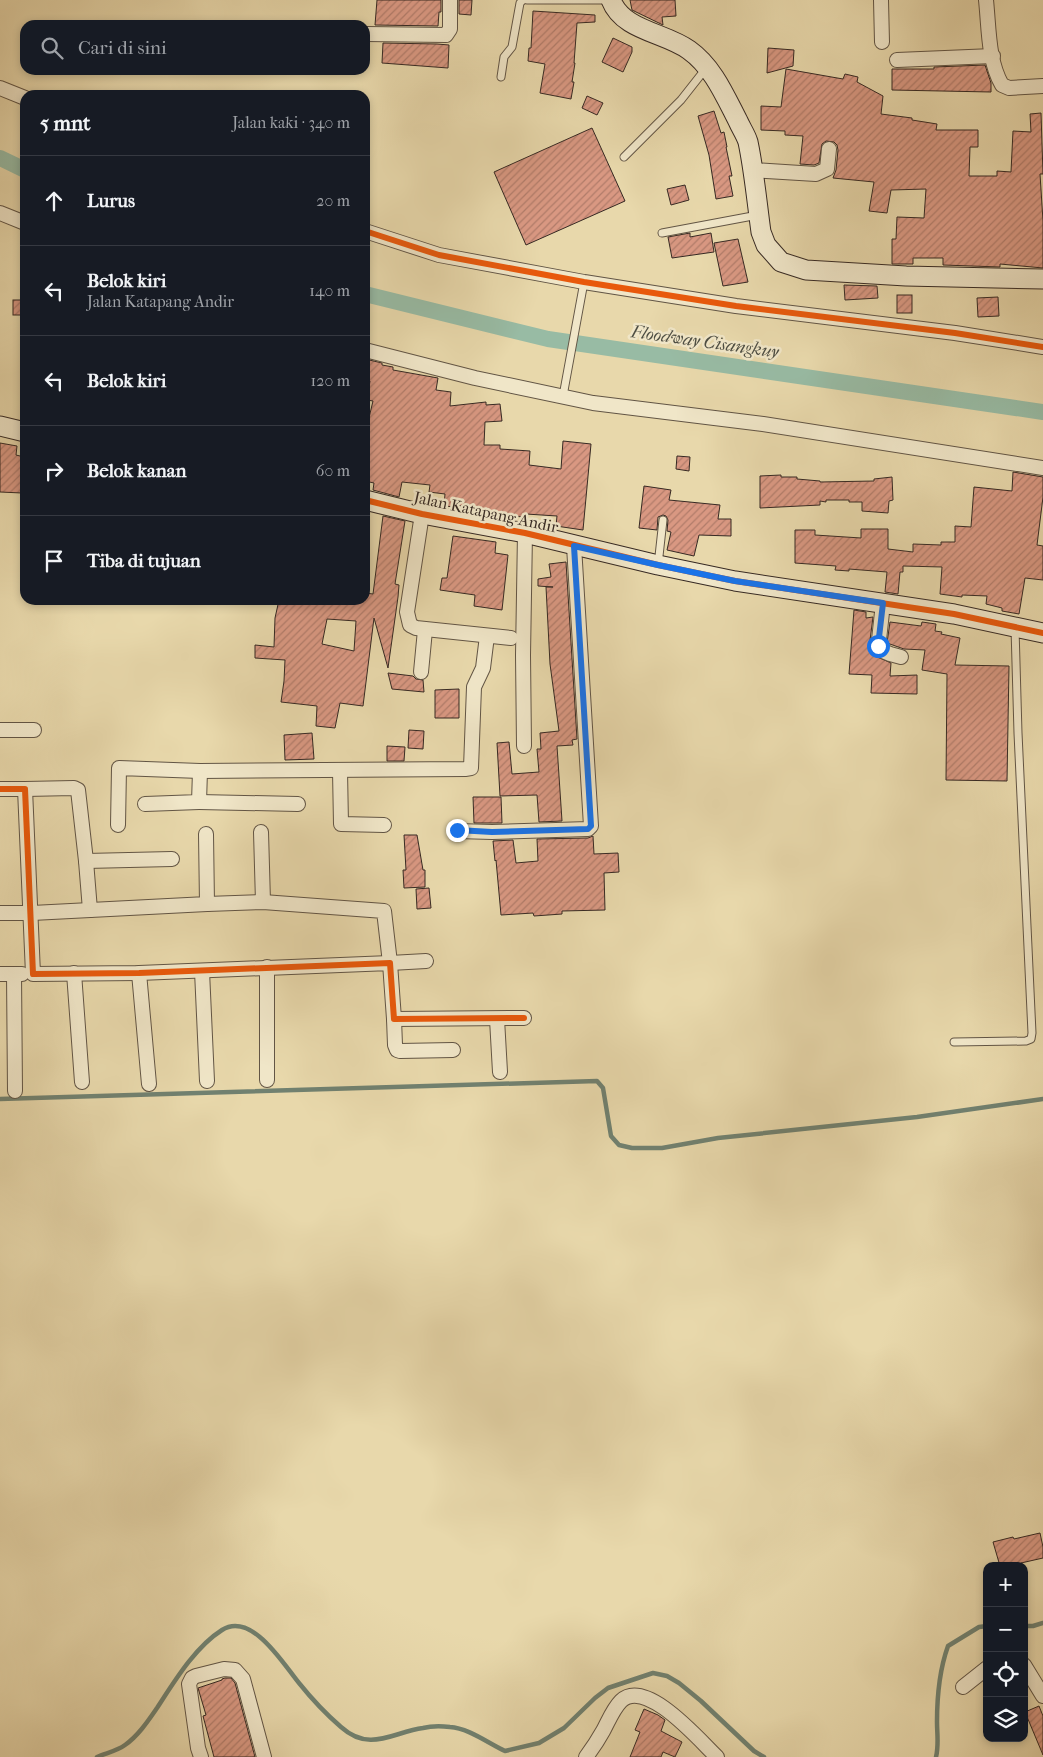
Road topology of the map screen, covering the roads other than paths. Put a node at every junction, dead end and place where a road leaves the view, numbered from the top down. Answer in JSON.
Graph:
{"nodes":[{"id":1,"x":450,"y":0,"type":"edge"},
{"id":2,"x":525,"y":0,"type":"edge"},
{"id":3,"x":610,"y":0,"type":"edge"},
{"id":4,"x":882,"y":0,"type":"edge"},
{"id":5,"x":986,"y":0,"type":"edge"},
{"id":6,"x":370,"y":34,"type":"edge"},
{"id":7,"x":882,"y":42,"type":"dead end"},
{"id":8,"x":993,"y":56,"type":"junction"},
{"id":9,"x":898,"y":60,"type":"dead end"},
{"id":10,"x":707,"y":67,"type":"junction"},
{"id":11,"x":501,"y":77,"type":"dead end"},
{"id":12,"x":1043,"y":86,"type":"edge"},
{"id":13,"x":0,"y":88,"type":"edge"},
{"id":14,"x":20,"y":96,"type":"edge"},
{"id":15,"x":829,"y":149,"type":"dead end"},
{"id":16,"x":624,"y":157,"type":"dead end"},
{"id":17,"x":752,"y":170,"type":"junction"},
{"id":18,"x":0,"y":213,"type":"edge"},
{"id":19,"x":759,"y":214,"type":"junction"},
{"id":20,"x":20,"y":221,"type":"edge"},
{"id":21,"x":370,"y":233,"type":"edge"},
{"id":22,"x":662,"y":233,"type":"dead end"},
{"id":23,"x":1043,"y":279,"type":"edge"},
{"id":24,"x":584,"y":282,"type":"junction"},
{"id":25,"x":1043,"y":347,"type":"edge"},
{"id":26,"x":370,"y":351,"type":"edge"},
{"id":27,"x":563,"y":396,"type":"junction"},
{"id":28,"x":0,"y":426,"type":"edge"},
{"id":29,"x":20,"y":431,"type":"edge"},
{"id":30,"x":1043,"y":468,"type":"edge"},
{"id":31,"x":370,"y":501,"type":"edge"},
{"id":32,"x":422,"y":514,"type":"junction"},
{"id":33,"x":663,"y":520,"type":"dead end"},
{"id":34,"x":526,"y":534,"type":"junction"},
{"id":35,"x":574,"y":546,"type":"junction"},
{"id":36,"x":658,"y":565,"type":"junction"},
{"id":37,"x":883,"y":603,"type":"junction"},
{"id":38,"x":1015,"y":627,"type":"junction"},
{"id":39,"x":426,"y":630,"type":"junction"},
{"id":40,"x":1043,"y":633,"type":"edge"},
{"id":41,"x":487,"y":636,"type":"junction"},
{"id":42,"x":511,"y":638,"type":"dead end"},
{"id":43,"x":900,"y":656,"type":"dead end"},
{"id":44,"x":421,"y":672,"type":"dead end"},
{"id":45,"x":0,"y":730,"type":"edge"},
{"id":46,"x":34,"y":730,"type":"dead end"},
{"id":47,"x":524,"y":746,"type":"dead end"},
{"id":48,"x":200,"y":771,"type":"junction"},
{"id":49,"x":340,"y":771,"type":"junction"},
{"id":50,"x":0,"y":789,"type":"edge"},
{"id":51,"x":25,"y":789,"type":"junction"},
{"id":52,"x":199,"y":802,"type":"junction"},
{"id":53,"x":145,"y":804,"type":"dead end"},
{"id":54,"x":298,"y":804,"type":"dead end"},
{"id":55,"x":118,"y":825,"type":"dead end"},
{"id":56,"x":384,"y":825,"type":"dead end"},
{"id":57,"x":457,"y":830,"type":"dead end"},
{"id":58,"x":261,"y":832,"type":"dead end"},
{"id":59,"x":206,"y":834,"type":"dead end"},
{"id":60,"x":172,"y":859,"type":"dead end"},
{"id":61,"x":86,"y":861,"type":"junction"},
{"id":62,"x":263,"y":902,"type":"junction"},
{"id":63,"x":207,"y":904,"type":"junction"},
{"id":64,"x":90,"y":910,"type":"junction"},
{"id":65,"x":0,"y":913,"type":"edge"},
{"id":66,"x":32,"y":913,"type":"junction"},
{"id":67,"x":426,"y":961,"type":"dead end"},
{"id":68,"x":390,"y":964,"type":"junction"},
{"id":69,"x":267,"y":967,"type":"junction"},
{"id":70,"x":202,"y":971,"type":"junction"},
{"id":71,"x":74,"y":973,"type":"junction"},
{"id":72,"x":139,"y":973,"type":"junction"},
{"id":73,"x":7,"y":974,"type":"edge"},
{"id":74,"x":33,"y":974,"type":"junction"},
{"id":75,"x":524,"y":1018,"type":"dead end"},
{"id":76,"x":394,"y":1019,"type":"junction"},
{"id":77,"x":497,"y":1019,"type":"junction"},
{"id":78,"x":954,"y":1042,"type":"dead end"},
{"id":79,"x":453,"y":1050,"type":"dead end"},
{"id":80,"x":500,"y":1072,"type":"dead end"},
{"id":81,"x":267,"y":1080,"type":"dead end"},
{"id":82,"x":207,"y":1081,"type":"dead end"},
{"id":83,"x":82,"y":1082,"type":"dead end"},
{"id":84,"x":149,"y":1084,"type":"dead end"},
{"id":85,"x":15,"y":1092,"type":"dead end"},
{"id":86,"x":983,"y":1671,"type":"edge"},
{"id":87,"x":1028,"y":1672,"type":"edge"},
{"id":88,"x":963,"y":1687,"type":"dead end"},
{"id":89,"x":1043,"y":1696,"type":"edge"},
{"id":90,"x":201,"y":1757,"type":"edge"},
{"id":91,"x":264,"y":1757,"type":"edge"},
{"id":92,"x":586,"y":1757,"type":"edge"},
{"id":93,"x":717,"y":1757,"type":"edge"}],
"edges":[{"from":1,"to":6,"type":"street"},
{"from":2,"to":3,"type":"lane"},
{"from":2,"to":11,"type":"lane"},
{"from":3,"to":10,"type":"street"},
{"from":4,"to":7,"type":"street"},
{"from":5,"to":8,"type":"street"},
{"from":8,"to":9,"type":"street"},
{"from":8,"to":12,"type":"street"},
{"from":10,"to":16,"type":"lane"},
{"from":10,"to":17,"type":"street"},
{"from":13,"to":14,"type":"street"},
{"from":15,"to":17,"type":"street"},
{"from":17,"to":19,"type":"street"},
{"from":18,"to":20,"type":"street"},
{"from":19,"to":22,"type":"lane"},
{"from":19,"to":23,"type":"street"},
{"from":21,"to":24,"type":"street"},
{"from":24,"to":25,"type":"street"},
{"from":24,"to":27,"type":"lane"},
{"from":26,"to":27,"type":"street"},
{"from":27,"to":30,"type":"street"},
{"from":28,"to":29,"type":"street"},
{"from":31,"to":32,"type":"street","name":"Jalan Katapang Andir"},
{"from":32,"to":34,"type":"street","name":"Jalan Katapang Andir"},
{"from":32,"to":39,"type":"street"},
{"from":33,"to":36,"type":"lane"},
{"from":34,"to":35,"type":"street","name":"Jalan Katapang Andir"},
{"from":34,"to":47,"type":"street"},
{"from":35,"to":36,"type":"street","name":"Jalan Katapang Andir"},
{"from":35,"to":57,"type":"street"},
{"from":36,"to":37,"type":"street","name":"Jalan Katapang Andir"},
{"from":37,"to":38,"type":"street","name":"Jalan Katapang Andir"},
{"from":37,"to":43,"type":"street"},
{"from":38,"to":40,"type":"street","name":"Jalan Katapang Andir"},
{"from":38,"to":78,"type":"lane"},
{"from":39,"to":41,"type":"street"},
{"from":39,"to":44,"type":"street"},
{"from":41,"to":42,"type":"street"},
{"from":41,"to":49,"type":"street"},
{"from":45,"to":46,"type":"street"},
{"from":48,"to":49,"type":"street"},
{"from":48,"to":52,"type":"street"},
{"from":48,"to":55,"type":"street"},
{"from":49,"to":56,"type":"street"},
{"from":50,"to":51,"type":"street"},
{"from":51,"to":61,"type":"street"},
{"from":51,"to":66,"type":"street"},
{"from":52,"to":53,"type":"street"},
{"from":52,"to":54,"type":"street"},
{"from":58,"to":62,"type":"street"},
{"from":59,"to":63,"type":"street"},
{"from":60,"to":61,"type":"street"},
{"from":61,"to":64,"type":"street"},
{"from":62,"to":63,"type":"street"},
{"from":62,"to":68,"type":"street"},
{"from":63,"to":64,"type":"street"},
{"from":64,"to":66,"type":"street"},
{"from":65,"to":66,"type":"street"},
{"from":66,"to":74,"type":"street"},
{"from":67,"to":68,"type":"street"},
{"from":68,"to":69,"type":"street"},
{"from":68,"to":76,"type":"street"},
{"from":69,"to":70,"type":"street"},
{"from":69,"to":81,"type":"street"},
{"from":70,"to":72,"type":"street"},
{"from":70,"to":82,"type":"street"},
{"from":71,"to":72,"type":"street"},
{"from":71,"to":74,"type":"street"},
{"from":71,"to":83,"type":"street"},
{"from":72,"to":84,"type":"street"},
{"from":73,"to":74,"type":"street"},
{"from":73,"to":85,"type":"street"},
{"from":75,"to":77,"type":"street"},
{"from":76,"to":77,"type":"street"},
{"from":76,"to":79,"type":"street"},
{"from":77,"to":80,"type":"street"},
{"from":86,"to":88,"type":"street"},
{"from":87,"to":89,"type":"street"},
{"from":90,"to":91,"type":"street"},
{"from":92,"to":93,"type":"street"}]}
